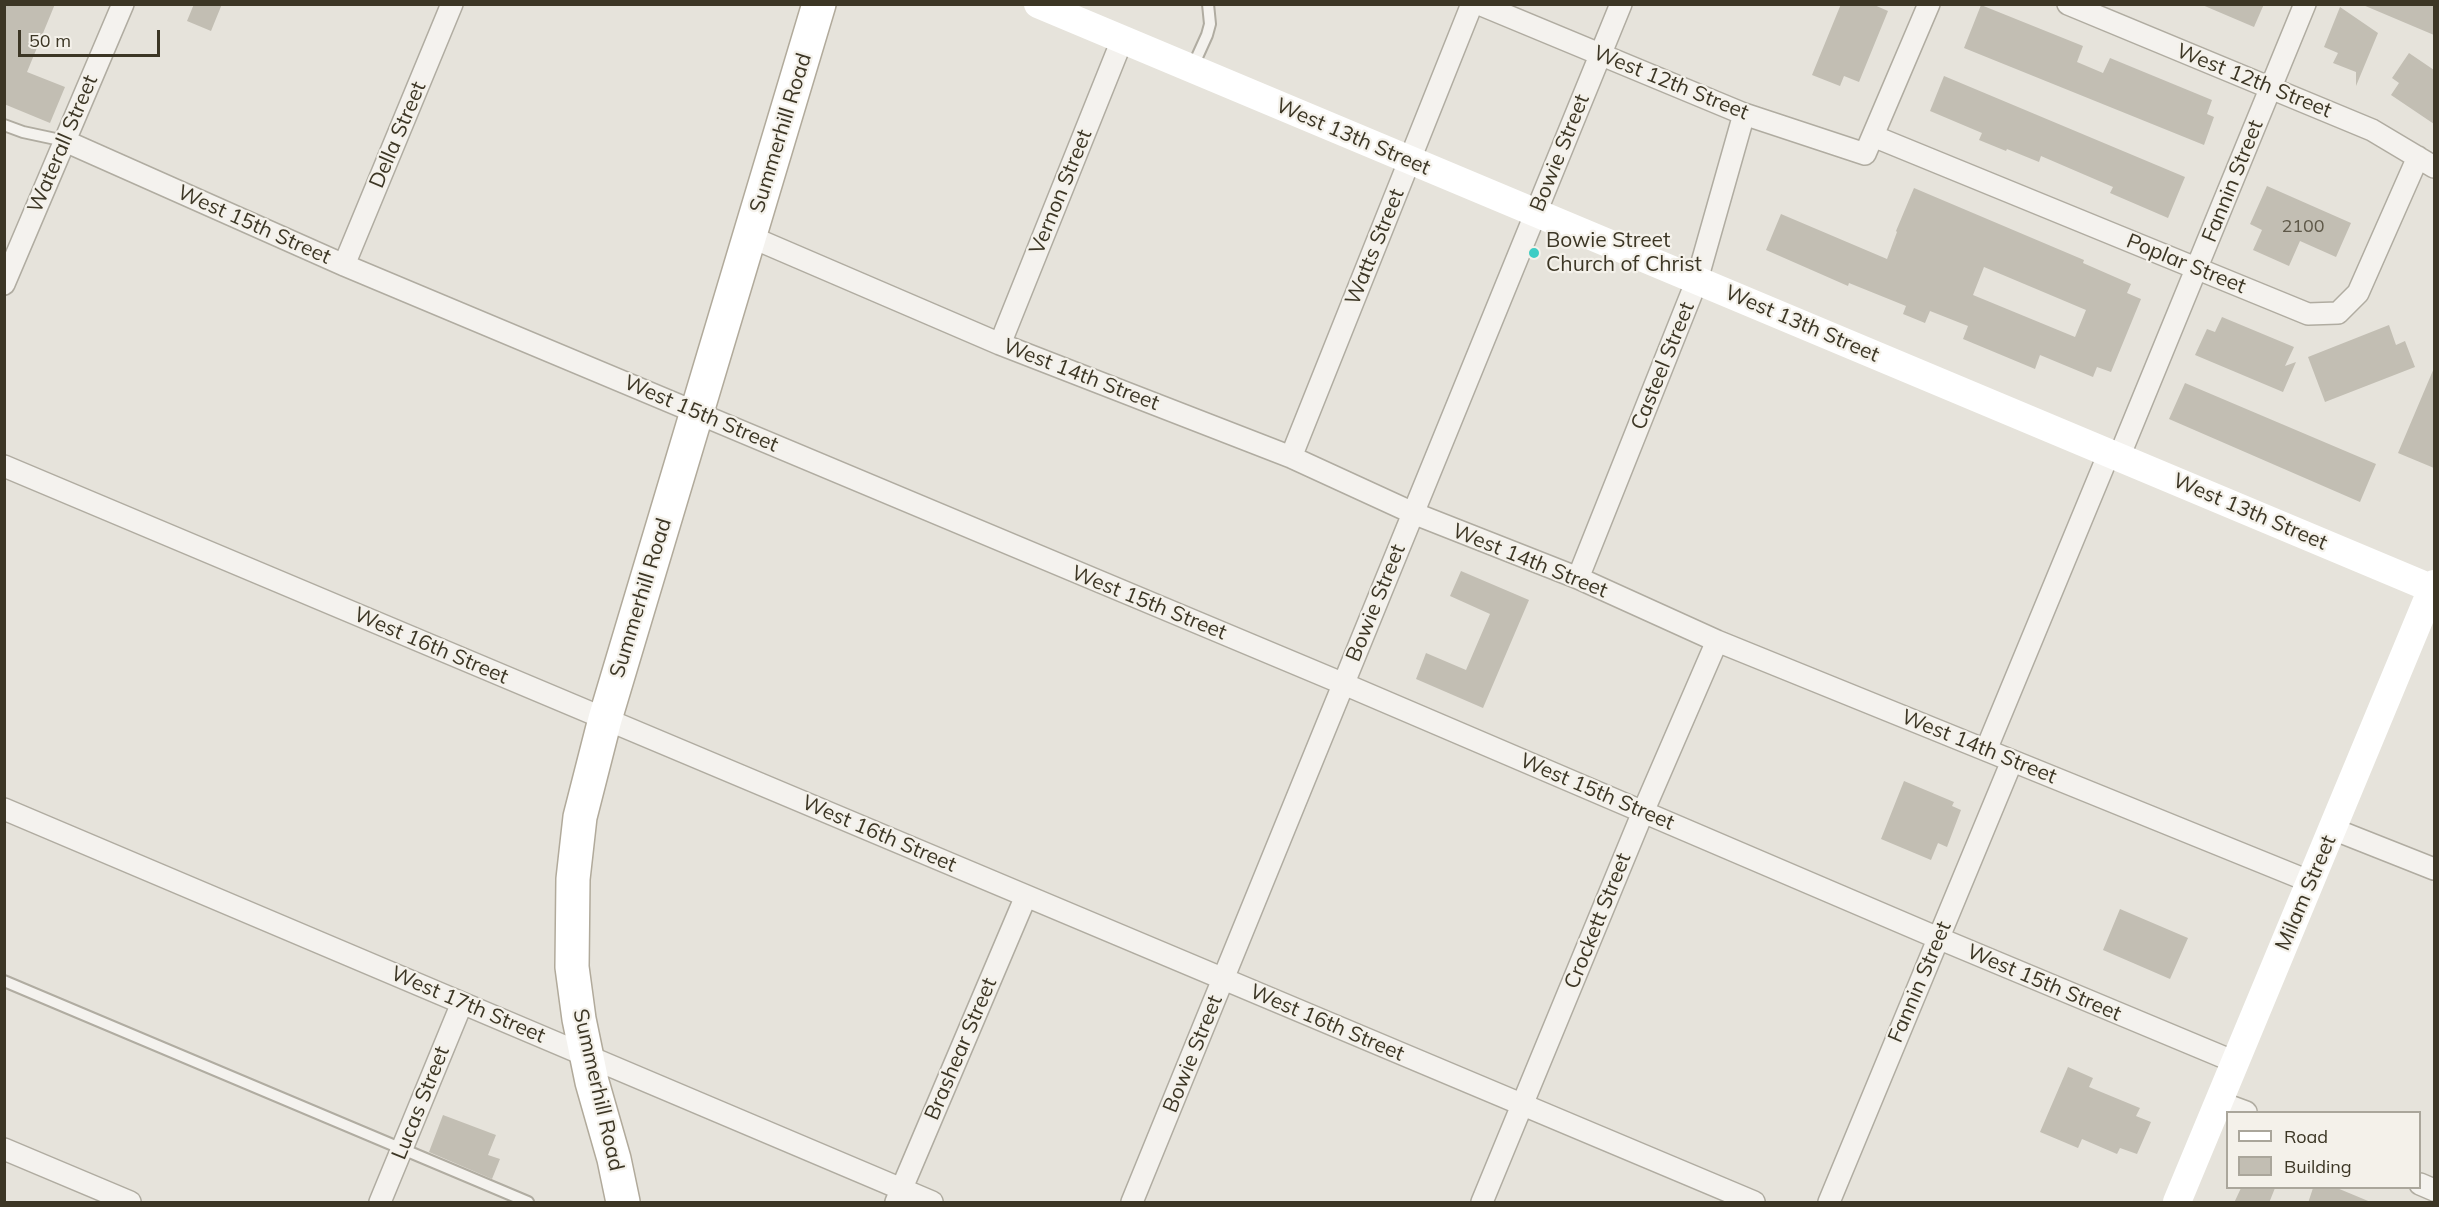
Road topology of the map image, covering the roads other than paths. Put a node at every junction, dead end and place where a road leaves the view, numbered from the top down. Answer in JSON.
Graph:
{"nodes":[{"id":1,"x":123,"y":4,"type":"edge"},
{"id":2,"x":452,"y":4,"type":"edge"},
{"id":3,"x":819,"y":4,"type":"edge"},
{"id":4,"x":1038,"y":4,"type":"edge"},
{"id":5,"x":1208,"y":4,"type":"edge"},
{"id":6,"x":1472,"y":4,"type":"edge"},
{"id":7,"x":1479,"y":4,"type":"edge"},
{"id":8,"x":1620,"y":4,"type":"edge"},
{"id":9,"x":1929,"y":4,"type":"edge"},
{"id":10,"x":2068,"y":4,"type":"edge"},
{"id":11,"x":2305,"y":4,"type":"edge"},
{"id":12,"x":1122,"y":40,"type":"junction"},
{"id":13,"x":1600,"y":54,"type":"junction"},
{"id":14,"x":1192,"y":69,"type":"junction"},
{"id":15,"x":2271,"y":87,"type":"junction"},
{"id":16,"x":1744,"y":114,"type":"junction"},
{"id":17,"x":4,"y":125,"type":"edge"},
{"id":18,"x":64,"y":141,"type":"junction"},
{"id":19,"x":1869,"y":145,"type":"junction"},
{"id":20,"x":1410,"y":160,"type":"junction"},
{"id":21,"x":2426,"y":162,"type":"edge"},
{"id":22,"x":1536,"y":213,"type":"junction"},
{"id":23,"x":750,"y":237,"type":"junction"},
{"id":24,"x":344,"y":265,"type":"junction"},
{"id":25,"x":2197,"y":268,"type":"junction"},
{"id":26,"x":1697,"y":280,"type":"junction"},
{"id":27,"x":4,"y":284,"type":"edge"},
{"id":28,"x":1000,"y":344,"type":"junction"},
{"id":29,"x":698,"y":412,"type":"junction"},
{"id":30,"x":2114,"y":455,"type":"junction"},
{"id":31,"x":1291,"y":456,"type":"junction"},
{"id":32,"x":4,"y":466,"type":"edge"},
{"id":33,"x":1413,"y":513,"type":"junction"},
{"id":34,"x":1578,"y":578,"type":"junction"},
{"id":35,"x":2434,"y":587,"type":"edge"},
{"id":36,"x":1717,"y":641,"type":"junction"},
{"id":37,"x":1344,"y":684,"type":"junction"},
{"id":38,"x":605,"y":719,"type":"junction"},
{"id":39,"x":1986,"y":750,"type":"junction"},
{"id":40,"x":2012,"y":761,"type":"junction"},
{"id":41,"x":4,"y":809,"type":"edge"},
{"id":42,"x":1643,"y":812,"type":"junction"},
{"id":43,"x":2332,"y":829,"type":"junction"},
{"id":44,"x":2434,"y":869,"type":"edge"},
{"id":45,"x":2311,"y":882,"type":"junction"},
{"id":46,"x":1026,"y":896,"type":"junction"},
{"id":47,"x":1938,"y":938,"type":"junction"},
{"id":48,"x":1223,"y":979,"type":"junction"},
{"id":49,"x":4,"y":981,"type":"edge"},
{"id":50,"x":462,"y":1003,"type":"junction"},
{"id":51,"x":586,"y":1054,"type":"junction"},
{"id":52,"x":2235,"y":1062,"type":"junction"},
{"id":53,"x":2219,"y":1102,"type":"junction"},
{"id":54,"x":1522,"y":1105,"type":"junction"},
{"id":55,"x":2241,"y":1111,"type":"edge"},
{"id":56,"x":4,"y":1149,"type":"edge"},
{"id":57,"x":402,"y":1149,"type":"junction"},
{"id":58,"x":898,"y":1196,"type":"edge"},
{"id":59,"x":130,"y":1203,"type":"edge"},
{"id":60,"x":380,"y":1203,"type":"edge"},
{"id":61,"x":528,"y":1203,"type":"edge"},
{"id":62,"x":623,"y":1203,"type":"edge"},
{"id":63,"x":932,"y":1203,"type":"edge"},
{"id":64,"x":1132,"y":1203,"type":"edge"},
{"id":65,"x":1482,"y":1203,"type":"edge"},
{"id":66,"x":1754,"y":1203,"type":"edge"},
{"id":67,"x":1829,"y":1203,"type":"edge"},
{"id":68,"x":2177,"y":1203,"type":"edge"}],
"edges":[{"from":1,"to":18,"type":"street","name":"Waterall Street"},
{"from":2,"to":24,"type":"street","name":"Della Street"},
{"from":3,"to":23,"type":"main road","name":"Summerhill Road"},
{"from":4,"to":12,"type":"street","name":"West 13th Street"},
{"from":5,"to":14,"type":"lane"},
{"from":6,"to":20,"type":"street","name":"Watts Street"},
{"from":7,"to":13,"type":"street","name":"West 12th Street"},
{"from":8,"to":13,"type":"street","name":"Bowie Street"},
{"from":9,"to":19,"type":"street"},
{"from":10,"to":15,"type":"street","name":"West 12th Street"},
{"from":11,"to":15,"type":"street","name":"Fannin Street"},
{"from":12,"to":14,"type":"street","name":"West 13th Street"},
{"from":12,"to":28,"type":"street","name":"Vernon Street"},
{"from":13,"to":16,"type":"street","name":"West 12th Street"},
{"from":13,"to":22,"type":"street","name":"Bowie Street"},
{"from":14,"to":20,"type":"street","name":"West 13th Street"},
{"from":15,"to":21,"type":"street","name":"West 12th Street"},
{"from":15,"to":25,"type":"street","name":"Fannin Street"},
{"from":16,"to":19,"type":"street","name":"West 12th Street"},
{"from":16,"to":26,"type":"street","name":"Casteel Street"},
{"from":17,"to":18,"type":"lane"},
{"from":18,"to":24,"type":"street","name":"West 15th Street"},
{"from":18,"to":27,"type":"street","name":"Waterall Street"},
{"from":19,"to":25,"type":"street","name":"Poplar Street"},
{"from":20,"to":22,"type":"street","name":"West 13th Street"},
{"from":20,"to":31,"type":"street","name":"Watts Street"},
{"from":21,"to":25,"type":"street","name":"Poplar Street"},
{"from":22,"to":26,"type":"street","name":"West 13th Street"},
{"from":22,"to":33,"type":"street","name":"Bowie Street"},
{"from":23,"to":28,"type":"street","name":"West 14th Street"},
{"from":23,"to":29,"type":"main road","name":"Summerhill Road"},
{"from":24,"to":29,"type":"street","name":"West 15th Street"},
{"from":25,"to":30,"type":"street","name":"Fannin Street"},
{"from":26,"to":30,"type":"street","name":"West 13th Street"},
{"from":26,"to":34,"type":"street","name":"Casteel Street"},
{"from":28,"to":31,"type":"street","name":"West 14th Street"},
{"from":29,"to":37,"type":"street","name":"West 15th Street"},
{"from":29,"to":38,"type":"main road","name":"Summerhill Road"},
{"from":30,"to":35,"type":"street","name":"West 13th Street"},
{"from":30,"to":39,"type":"street","name":"Fannin Street"},
{"from":31,"to":33,"type":"street","name":"West 14th Street"},
{"from":32,"to":38,"type":"street","name":"West 16th Street"},
{"from":33,"to":34,"type":"street","name":"West 14th Street"},
{"from":33,"to":37,"type":"street","name":"Bowie Street"},
{"from":34,"to":36,"type":"street","name":"West 14th Street"},
{"from":35,"to":43,"type":"street","name":"Milam Street"},
{"from":36,"to":39,"type":"street","name":"West 14th Street"},
{"from":36,"to":42,"type":"street","name":"Crockett Street"},
{"from":37,"to":42,"type":"street","name":"West 15th Street"},
{"from":37,"to":48,"type":"street","name":"Bowie Street"},
{"from":38,"to":46,"type":"street","name":"West 16th Street"},
{"from":38,"to":51,"type":"main road","name":"Summerhill Road"},
{"from":39,"to":40,"type":"street","name":"West 14th Street"},
{"from":40,"to":45,"type":"street","name":"West 14th Street"},
{"from":40,"to":47,"type":"street","name":"Fannin Street"},
{"from":41,"to":50,"type":"street","name":"West 17th Street"},
{"from":42,"to":47,"type":"street","name":"West 15th Street"},
{"from":42,"to":54,"type":"street","name":"Crockett Street"},
{"from":43,"to":44,"type":"street"},
{"from":43,"to":45,"type":"street","name":"Milam Street"},
{"from":45,"to":52,"type":"street","name":"Milam Street"},
{"from":46,"to":48,"type":"street","name":"West 16th Street"},
{"from":46,"to":58,"type":"street","name":"Brashear Street"},
{"from":47,"to":52,"type":"street","name":"West 15th Street"},
{"from":47,"to":67,"type":"street","name":"Fannin Street"},
{"from":48,"to":54,"type":"street","name":"West 16th Street"},
{"from":48,"to":64,"type":"street","name":"Bowie Street"},
{"from":49,"to":57,"type":"lane"},
{"from":50,"to":51,"type":"street","name":"West 17th Street"},
{"from":50,"to":57,"type":"street","name":"Lucas Street"},
{"from":51,"to":58,"type":"street","name":"West 17th Street"},
{"from":51,"to":62,"type":"main road","name":"Summerhill Road"},
{"from":52,"to":53,"type":"street","name":"Milam Street"},
{"from":53,"to":55,"type":"street"},
{"from":53,"to":68,"type":"street","name":"Milam Street"},
{"from":54,"to":65,"type":"street","name":"Crockett Street"},
{"from":54,"to":66,"type":"street","name":"West 16th Street"},
{"from":56,"to":59,"type":"street"},
{"from":57,"to":60,"type":"street","name":"Lucas Street"},
{"from":57,"to":61,"type":"lane"},
{"from":58,"to":63,"type":"street","name":"West 17th Street"}]}
